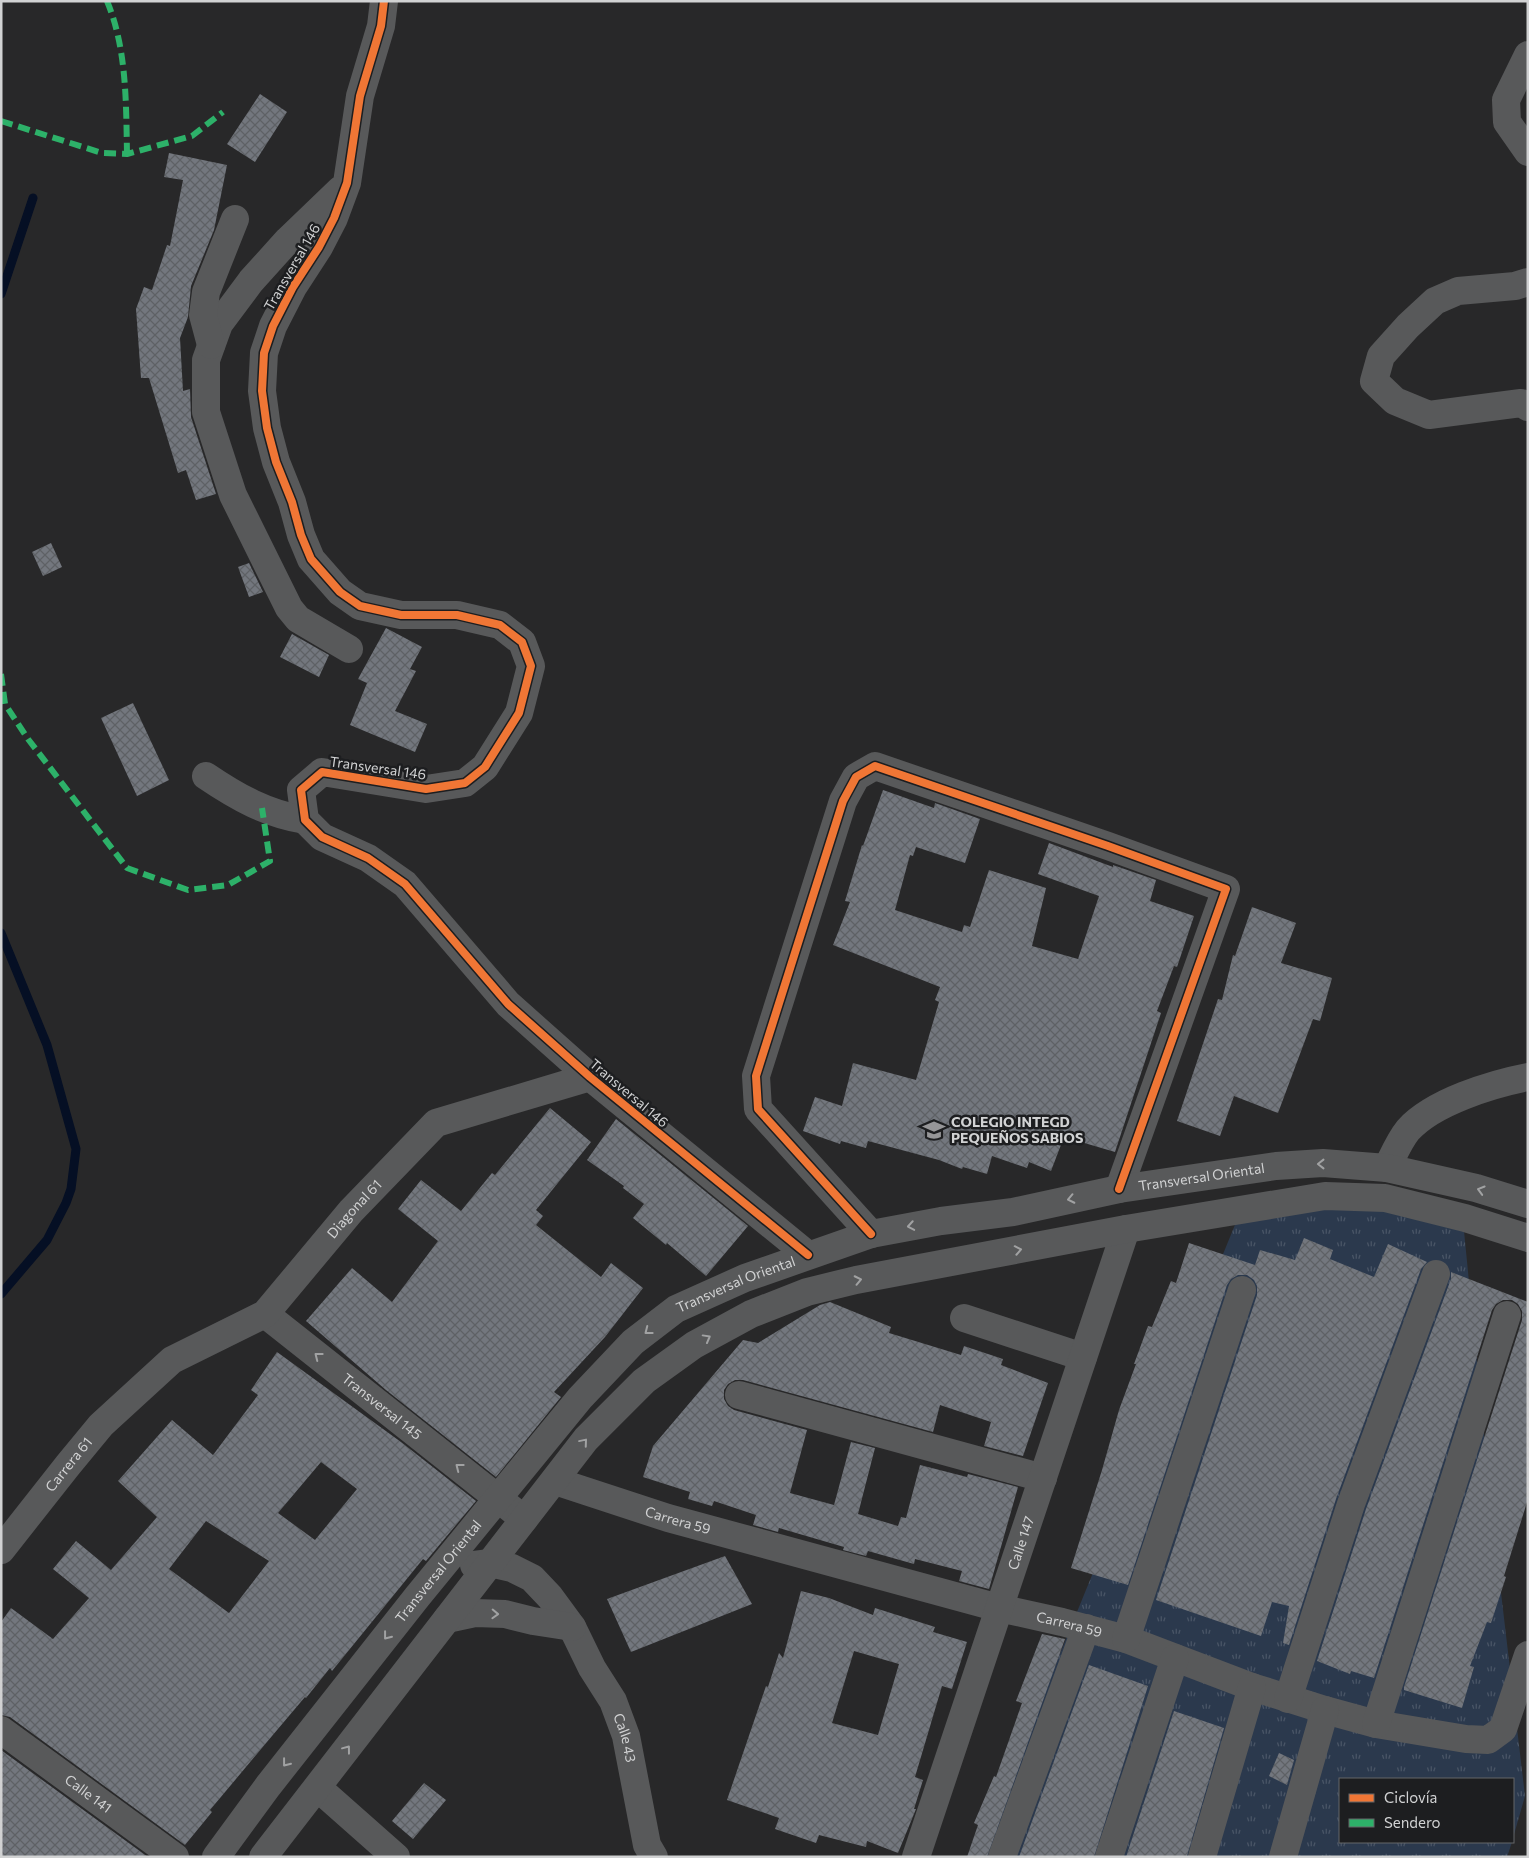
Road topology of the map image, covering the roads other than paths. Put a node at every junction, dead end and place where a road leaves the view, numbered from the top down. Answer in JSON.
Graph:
{"nodes":[{"id":1,"x":384,"y":1,"type":"edge"},
{"id":2,"x":1528,"y":55,"type":"edge"},
{"id":3,"x":1528,"y":152,"type":"edge"},
{"id":4,"x":347,"y":183,"type":"junction"},
{"id":5,"x":235,"y":219,"type":"dead end"},
{"id":6,"x":1528,"y":282,"type":"edge"},
{"id":7,"x":211,"y":345,"type":"junction"},
{"id":8,"x":1528,"y":407,"type":"edge"},
{"id":9,"x":349,"y":649,"type":"dead end"},
{"id":10,"x":206,"y":776,"type":"dead end"},
{"id":11,"x":305,"y":820,"type":"junction"},
{"id":12,"x":590,"y":1077,"type":"junction"},
{"id":13,"x":1528,"y":1077,"type":"edge"},
{"id":14,"x":1387,"y":1168,"type":"junction"},
{"id":15,"x":1119,"y":1189,"type":"junction"},
{"id":16,"x":1528,"y":1204,"type":"edge"},
{"id":17,"x":1126,"y":1229,"type":"junction"},
{"id":18,"x":871,"y":1234,"type":"junction"},
{"id":19,"x":1528,"y":1238,"type":"edge"},
{"id":20,"x":808,"y":1255,"type":"junction"},
{"id":21,"x":1436,"y":1274,"type":"dead end"},
{"id":22,"x":1242,"y":1290,"type":"dead end"},
{"id":23,"x":266,"y":1314,"type":"junction"},
{"id":24,"x":1507,"y":1316,"type":"dead end"},
{"id":25,"x":964,"y":1318,"type":"dead end"},
{"id":26,"x":1083,"y":1357,"type":"junction"},
{"id":27,"x":144,"y":1386,"type":"joint"},
{"id":28,"x":739,"y":1395,"type":"dead end"},
{"id":29,"x":1043,"y":1478,"type":"junction"},
{"id":30,"x":555,"y":1481,"type":"junction"},
{"id":31,"x":497,"y":1498,"type":"junction"},
{"id":32,"x":524,"y":1519,"type":"junction"},
{"id":33,"x":1,"y":1550,"type":"edge"},
{"id":34,"x":490,"y":1563,"type":"junction"},
{"id":35,"x":436,"y":1574,"type":"junction"},
{"id":36,"x":1000,"y":1608,"type":"junction"},
{"id":37,"x":447,"y":1618,"type":"junction"},
{"id":38,"x":572,"y":1627,"type":"junction"},
{"id":39,"x":1086,"y":1628,"type":"junction"},
{"id":40,"x":1126,"y":1639,"type":"junction"},
{"id":41,"x":1528,"y":1655,"type":"edge"},
{"id":42,"x":1175,"y":1658,"type":"junction"},
{"id":43,"x":1252,"y":1686,"type":"junction"},
{"id":44,"x":1288,"y":1699,"type":"junction"},
{"id":45,"x":1325,"y":1710,"type":"junction"},
{"id":46,"x":1376,"y":1724,"type":"junction"},
{"id":47,"x":1,"y":1730,"type":"edge"},
{"id":48,"x":318,"y":1788,"type":"junction"},
{"id":49,"x":175,"y":1857,"type":"edge"},
{"id":50,"x":216,"y":1857,"type":"edge"},
{"id":51,"x":263,"y":1857,"type":"edge"},
{"id":52,"x":396,"y":1857,"type":"edge"},
{"id":53,"x":654,"y":1857,"type":"edge"},
{"id":54,"x":916,"y":1857,"type":"edge"},
{"id":55,"x":1002,"y":1857,"type":"edge"},
{"id":56,"x":1109,"y":1857,"type":"edge"},
{"id":57,"x":1202,"y":1857,"type":"edge"},
{"id":58,"x":1283,"y":1857,"type":"edge"}],
"edges":[{"from":1,"to":4,"type":"street","name":"Transversal 146"},
{"from":2,"to":3,"type":"street"},
{"from":4,"to":7,"type":"street"},
{"from":4,"to":11,"type":"street","name":"Transversal 146"},
{"from":5,"to":7,"type":"street"},
{"from":6,"to":8,"type":"street"},
{"from":7,"to":9,"type":"street"},
{"from":10,"to":11,"type":"street"},
{"from":11,"to":12,"type":"street","name":"Transversal 146"},
{"from":12,"to":20,"type":"street","name":"Transversal 146"},
{"from":12,"to":23,"type":"street","name":"Diagonal 61"},
{"from":13,"to":14,"type":"street"},
{"from":14,"to":15,"type":"street","name":"Transversal Oriental","one_way":true},
{"from":16,"to":14,"type":"street","name":"Transversal Oriental","one_way":true},
{"from":15,"to":18,"type":"street","name":"Transversal Oriental","one_way":true},
{"from":15,"to":18,"type":"street"},
{"from":17,"to":19,"type":"street"},
{"from":17,"to":26,"type":"street","name":"Calle 147"},
{"from":30,"to":17,"type":"street","one_way":true},
{"from":18,"to":20,"type":"street","name":"Transversal Oriental"},
{"from":20,"to":31,"type":"street","name":"Transversal Oriental","one_way":true},
{"from":21,"to":44,"type":"street"},
{"from":22,"to":40,"type":"street"},
{"from":23,"to":27,"type":"street","name":"Diagonal 61"},
{"from":31,"to":23,"type":"street","name":"Transversal 145","one_way":true},
{"from":24,"to":46,"type":"street"},
{"from":25,"to":26,"type":"street"},
{"from":26,"to":29,"type":"street","name":"Calle 147"},
{"from":27,"to":33,"type":"street","name":"Carrera 61"},
{"from":28,"to":29,"type":"street"},
{"from":29,"to":36,"type":"street","name":"Calle 147"},
{"from":30,"to":32,"type":"street"},
{"from":30,"to":36,"type":"street","name":"Carrera 59"},
{"from":31,"to":32,"type":"street","name":"Transversal 145"},
{"from":31,"to":35,"type":"street","name":"Transversal Oriental"},
{"from":32,"to":34,"type":"street"},
{"from":34,"to":35,"type":"street","name":"Calle 43"},
{"from":34,"to":37,"type":"street"},
{"from":34,"to":38,"type":"street","name":"Calle 43"},
{"from":35,"to":50,"type":"street","name":"Transversal Oriental","one_way":true},
{"from":36,"to":39,"type":"street","name":"Carrera 59"},
{"from":36,"to":54,"type":"street","name":"Calle 147"},
{"from":37,"to":38,"type":"street","one_way":true},
{"from":48,"to":37,"type":"street","one_way":true},
{"from":38,"to":53,"type":"street","name":"Calle 43"},
{"from":39,"to":40,"type":"street","name":"Carrera 59"},
{"from":39,"to":55,"type":"street"},
{"from":40,"to":42,"type":"street","name":"Carrera 59"},
{"from":41,"to":46,"type":"street","name":"Carrera 59"},
{"from":42,"to":43,"type":"street","name":"Carrera 59"},
{"from":42,"to":56,"type":"street"},
{"from":43,"to":44,"type":"street","name":"Carrera 59"},
{"from":43,"to":57,"type":"street"},
{"from":44,"to":45,"type":"street","name":"Carrera 59"},
{"from":45,"to":46,"type":"street","name":"Carrera 59"},
{"from":45,"to":58,"type":"street"},
{"from":47,"to":49,"type":"street","name":"Calle 141"},
{"from":48,"to":51,"type":"street"},
{"from":48,"to":52,"type":"street"}]}
